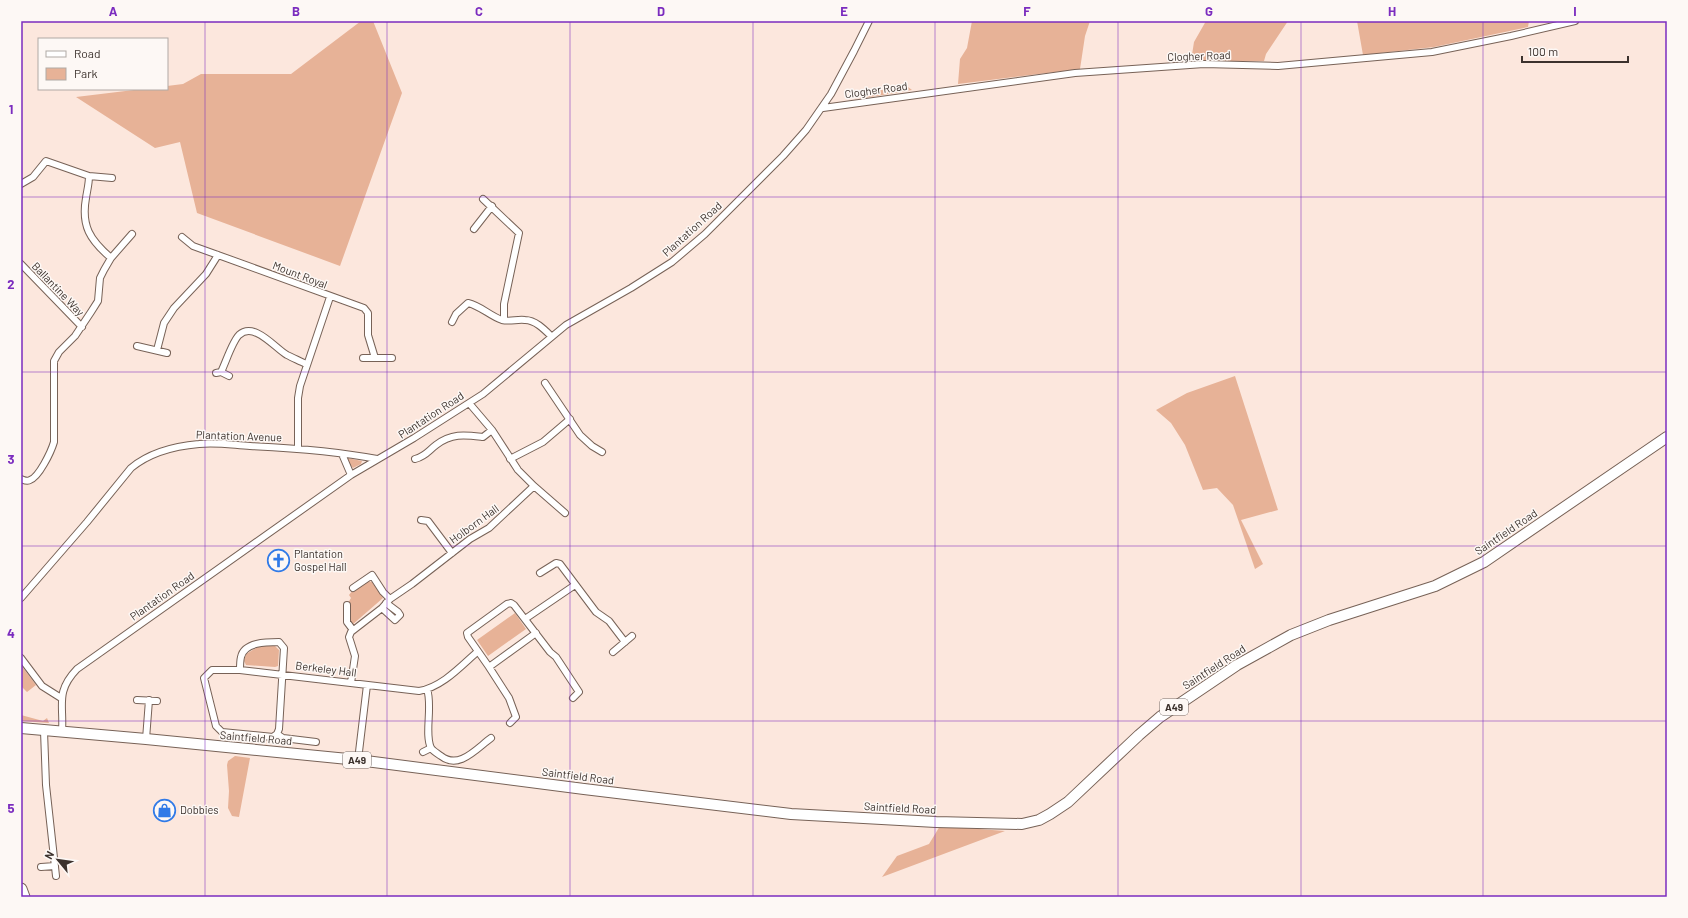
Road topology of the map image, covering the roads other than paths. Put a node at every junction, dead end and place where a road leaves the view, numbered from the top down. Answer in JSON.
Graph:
{"nodes":[{"id":1,"x":869,"y":21,"type":"edge"},
{"id":2,"x":1575,"y":21,"type":"edge"},
{"id":3,"x":823,"y":108,"type":"junction"},
{"id":4,"x":90,"y":176,"type":"junction"},
{"id":5,"x":112,"y":178,"type":"dead end"},
{"id":6,"x":21,"y":184,"type":"edge"},
{"id":7,"x":483,"y":200,"type":"dead end"},
{"id":8,"x":492,"y":206,"type":"junction"},
{"id":9,"x":474,"y":229,"type":"dead end"},
{"id":10,"x":132,"y":234,"type":"dead end"},
{"id":11,"x":182,"y":237,"type":"dead end"},
{"id":12,"x":218,"y":255,"type":"junction"},
{"id":13,"x":111,"y":258,"type":"junction"},
{"id":14,"x":21,"y":264,"type":"edge"},
{"id":15,"x":330,"y":297,"type":"junction"},
{"id":16,"x":504,"y":320,"type":"junction"},
{"id":17,"x":452,"y":322,"type":"dead end"},
{"id":18,"x":82,"y":327,"type":"junction"},
{"id":19,"x":550,"y":336,"type":"junction"},
{"id":20,"x":137,"y":346,"type":"dead end"},
{"id":21,"x":157,"y":350,"type":"junction"},
{"id":22,"x":167,"y":353,"type":"dead end"},
{"id":23,"x":363,"y":358,"type":"dead end"},
{"id":24,"x":375,"y":358,"type":"junction"},
{"id":25,"x":392,"y":358,"type":"dead end"},
{"id":26,"x":306,"y":364,"type":"junction"},
{"id":27,"x":229,"y":376,"type":"dead end"},
{"id":28,"x":545,"y":383,"type":"dead end"},
{"id":29,"x":469,"y":403,"type":"junction"},
{"id":30,"x":570,"y":419,"type":"junction"},
{"id":31,"x":492,"y":430,"type":"junction"},
{"id":32,"x":1667,"y":437,"type":"edge"},
{"id":33,"x":298,"y":449,"type":"junction"},
{"id":34,"x":602,"y":452,"type":"dead end"},
{"id":35,"x":342,"y":454,"type":"junction"},
{"id":36,"x":377,"y":459,"type":"junction"},
{"id":37,"x":415,"y":459,"type":"dead end"},
{"id":38,"x":510,"y":459,"type":"junction"},
{"id":39,"x":351,"y":475,"type":"junction"},
{"id":40,"x":21,"y":479,"type":"edge"},
{"id":41,"x":534,"y":486,"type":"junction"},
{"id":42,"x":565,"y":513,"type":"dead end"},
{"id":43,"x":421,"y":520,"type":"dead end"},
{"id":44,"x":452,"y":553,"type":"junction"},
{"id":45,"x":540,"y":574,"type":"dead end"},
{"id":46,"x":575,"y":585,"type":"junction"},
{"id":47,"x":353,"y":588,"type":"dead end"},
{"id":48,"x":21,"y":598,"type":"edge"},
{"id":49,"x":386,"y":603,"type":"junction"},
{"id":50,"x":347,"y":605,"type":"dead end"},
{"id":51,"x":525,"y":619,"type":"junction"},
{"id":52,"x":353,"y":630,"type":"junction"},
{"id":53,"x":536,"y":633,"type":"junction"},
{"id":54,"x":632,"y":636,"type":"dead end"},
{"id":55,"x":625,"y":642,"type":"junction"},
{"id":56,"x":477,"y":652,"type":"junction"},
{"id":57,"x":613,"y":652,"type":"dead end"},
{"id":58,"x":21,"y":658,"type":"edge"},
{"id":59,"x":489,"y":667,"type":"junction"},
{"id":60,"x":240,"y":670,"type":"junction"},
{"id":61,"x":282,"y":674,"type":"junction"},
{"id":62,"x":351,"y":683,"type":"junction"},
{"id":63,"x":367,"y":685,"type":"junction"},
{"id":64,"x":428,"y":689,"type":"junction"},
{"id":65,"x":579,"y":692,"type":"junction"},
{"id":66,"x":586,"y":692,"type":"dead end"},
{"id":67,"x":61,"y":698,"type":"junction"},
{"id":68,"x":573,"y":698,"type":"dead end"},
{"id":69,"x":137,"y":700,"type":"dead end"},
{"id":70,"x":149,"y":700,"type":"junction"},
{"id":71,"x":157,"y":701,"type":"dead end"},
{"id":72,"x":516,"y":717,"type":"junction"},
{"id":73,"x":523,"y":718,"type":"dead end"},
{"id":74,"x":510,"y":723,"type":"dead end"},
{"id":75,"x":21,"y":728,"type":"edge"},
{"id":76,"x":44,"y":731,"type":"junction"},
{"id":77,"x":62,"y":732,"type":"junction"},
{"id":78,"x":277,"y":734,"type":"junction"},
{"id":79,"x":491,"y":738,"type":"dead end"},
{"id":80,"x":146,"y":739,"type":"junction"},
{"id":81,"x":316,"y":742,"type":"dead end"},
{"id":82,"x":432,"y":748,"type":"junction"},
{"id":83,"x":423,"y":752,"type":"dead end"},
{"id":84,"x":358,"y":760,"type":"junction"},
{"id":85,"x":55,"y":866,"type":"junction"},
{"id":86,"x":41,"y":867,"type":"dead end"},
{"id":87,"x":56,"y":876,"type":"dead end"},
{"id":88,"x":21,"y":889,"type":"edge"},
{"id":89,"x":24,"y":897,"type":"edge"}],
"edges":[{"from":1,"to":3,"type":"street","name":"Plantation Road"},
{"from":2,"to":3,"type":"street","name":"Clogher Road"},
{"from":3,"to":19,"type":"street","name":"Plantation Road"},
{"from":4,"to":5,"type":"street"},
{"from":4,"to":6,"type":"street"},
{"from":4,"to":13,"type":"street"},
{"from":7,"to":8,"type":"street"},
{"from":8,"to":9,"type":"street"},
{"from":8,"to":16,"type":"street"},
{"from":10,"to":13,"type":"street"},
{"from":11,"to":12,"type":"street","name":"Mount Royal"},
{"from":12,"to":15,"type":"street","name":"Mount Royal"},
{"from":12,"to":21,"type":"street"},
{"from":13,"to":18,"type":"street"},
{"from":14,"to":18,"type":"street","name":"Ballantine Way"},
{"from":15,"to":24,"type":"street","name":"Mount Royal"},
{"from":15,"to":26,"type":"street","name":"Mount Royal"},
{"from":16,"to":17,"type":"street"},
{"from":16,"to":19,"type":"street"},
{"from":18,"to":40,"type":"street"},
{"from":19,"to":29,"type":"street","name":"Plantation Road"},
{"from":20,"to":21,"type":"street"},
{"from":21,"to":22,"type":"street"},
{"from":23,"to":24,"type":"street"},
{"from":24,"to":25,"type":"street"},
{"from":26,"to":27,"type":"street"},
{"from":26,"to":33,"type":"street","name":"Mount Royal"},
{"from":28,"to":30,"type":"street"},
{"from":29,"to":31,"type":"street"},
{"from":29,"to":36,"type":"street","name":"Plantation Road"},
{"from":30,"to":34,"type":"street"},
{"from":30,"to":38,"type":"street"},
{"from":31,"to":37,"type":"street"},
{"from":31,"to":38,"type":"street"},
{"from":32,"to":84,"type":"main road","name":"Saintfield Road","number":"A49"},
{"from":33,"to":35,"type":"street","name":"Plantation Avenue"},
{"from":33,"to":48,"type":"street","name":"Plantation Avenue"},
{"from":35,"to":36,"type":"street","name":"Plantation Avenue"},
{"from":35,"to":39,"type":"street"},
{"from":36,"to":39,"type":"street","name":"Plantation Road"},
{"from":38,"to":41,"type":"street"},
{"from":39,"to":67,"type":"street","name":"Plantation Road"},
{"from":41,"to":42,"type":"street"},
{"from":41,"to":44,"type":"street","name":"Holborn Hall"},
{"from":43,"to":44,"type":"street","name":"Holborn Hall"},
{"from":44,"to":49,"type":"street","name":"Holborn Hall"},
{"from":45,"to":46,"type":"street"},
{"from":46,"to":51,"type":"street"},
{"from":46,"to":55,"type":"street"},
{"from":47,"to":49,"type":"street"},
{"from":49,"to":52,"type":"street","name":"Holborn Hall"},
{"from":50,"to":52,"type":"street"},
{"from":51,"to":53,"type":"street"},
{"from":51,"to":56,"type":"street"},
{"from":52,"to":62,"type":"street"},
{"from":53,"to":59,"type":"street"},
{"from":53,"to":65,"type":"street"},
{"from":54,"to":55,"type":"street"},
{"from":55,"to":57,"type":"street"},
{"from":56,"to":59,"type":"street"},
{"from":56,"to":64,"type":"street","name":"Berkeley Hall"},
{"from":58,"to":67,"type":"street"},
{"from":59,"to":72,"type":"street"},
{"from":60,"to":61,"type":"street"},
{"from":60,"to":61,"type":"street","name":"Berkeley Hall"},
{"from":60,"to":78,"type":"street"},
{"from":61,"to":62,"type":"street","name":"Berkeley Hall"},
{"from":61,"to":78,"type":"street","name":"Berkeley Hall"},
{"from":62,"to":63,"type":"street","name":"Berkeley Hall"},
{"from":63,"to":64,"type":"street","name":"Berkeley Hall"},
{"from":63,"to":84,"type":"street","name":"Berkeley Hall"},
{"from":64,"to":82,"type":"street"},
{"from":65,"to":66,"type":"street"},
{"from":65,"to":68,"type":"street"},
{"from":67,"to":77,"type":"street","name":"Plantation Road"},
{"from":69,"to":70,"type":"street"},
{"from":70,"to":71,"type":"street"},
{"from":70,"to":80,"type":"street"},
{"from":72,"to":73,"type":"street"},
{"from":72,"to":74,"type":"street"},
{"from":75,"to":76,"type":"main road","name":"Saintfield Road","number":"A49"},
{"from":76,"to":77,"type":"main road","name":"Saintfield Road","number":"A49"},
{"from":76,"to":85,"type":"street"},
{"from":77,"to":80,"type":"main road","name":"Saintfield Road","number":"A49"},
{"from":78,"to":81,"type":"street"},
{"from":79,"to":82,"type":"street"},
{"from":80,"to":84,"type":"main road","name":"Saintfield Road","number":"A49"},
{"from":82,"to":83,"type":"street"},
{"from":85,"to":86,"type":"street"},
{"from":85,"to":87,"type":"street"},
{"from":88,"to":89,"type":"highway"}]}
